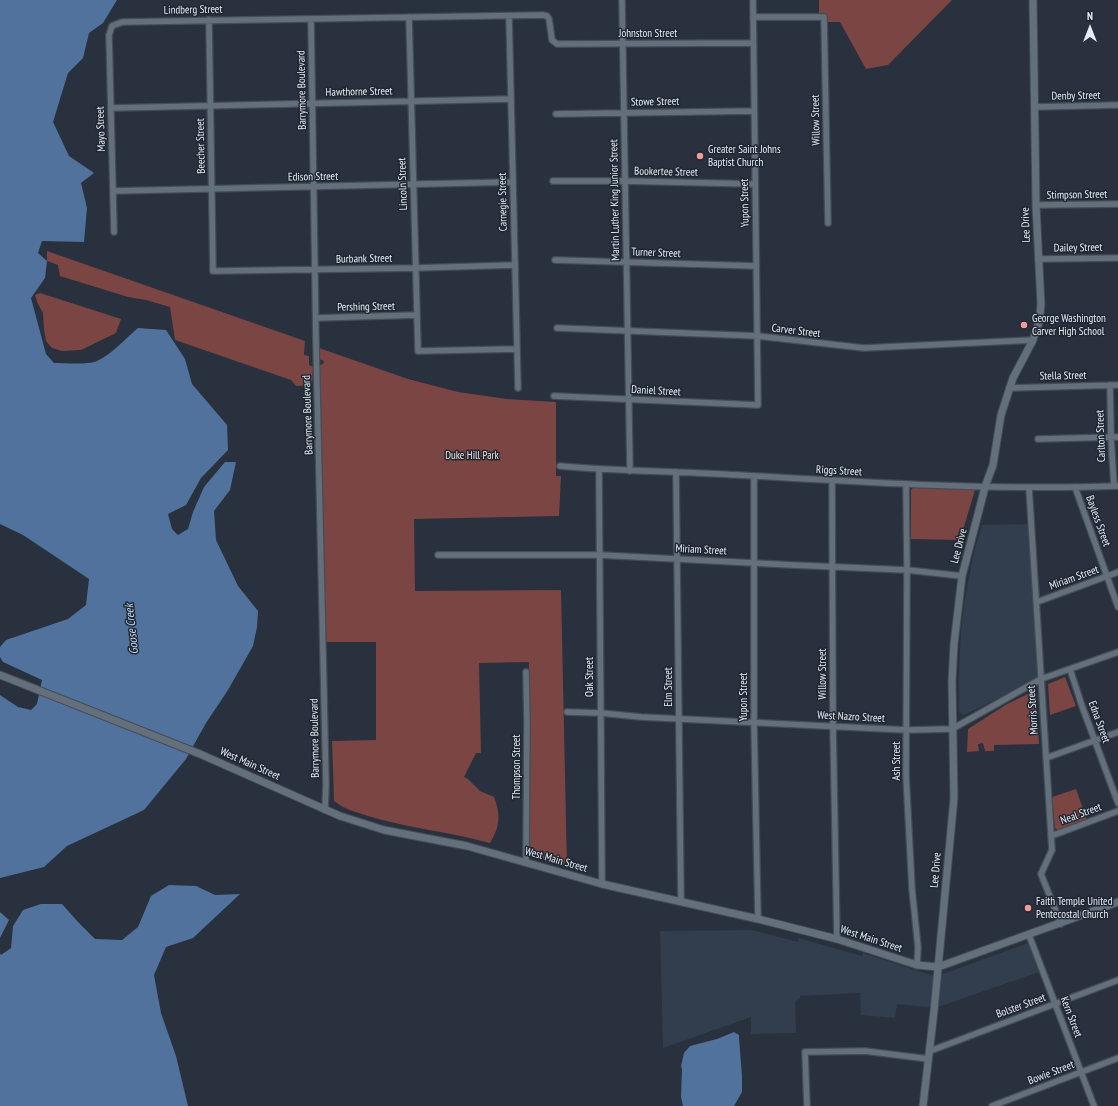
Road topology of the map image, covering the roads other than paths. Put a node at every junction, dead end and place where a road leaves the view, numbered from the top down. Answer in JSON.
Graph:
{"nodes":[{"id":1,"x":622,"y":0,"type":"edge"},
{"id":2,"x":753,"y":0,"type":"edge"},
{"id":3,"x":1034,"y":0,"type":"edge"},
{"id":4,"x":510,"y":16,"type":"junction"},
{"id":5,"x":408,"y":17,"type":"junction"},
{"id":6,"x":753,"y":17,"type":"junction"},
{"id":7,"x":311,"y":19,"type":"junction"},
{"id":8,"x":209,"y":20,"type":"junction"},
{"id":9,"x":112,"y":26,"type":"joint"},
{"id":10,"x":550,"y":32,"type":"joint"},
{"id":11,"x":753,"y":43,"type":"junction"},
{"id":12,"x":623,"y":44,"type":"junction"},
{"id":13,"x":511,"y":99,"type":"junction"},
{"id":14,"x":411,"y":101,"type":"junction"},
{"id":15,"x":313,"y":103,"type":"junction"},
{"id":16,"x":1118,"y":105,"type":"edge"},
{"id":17,"x":210,"y":106,"type":"junction"},
{"id":18,"x":1034,"y":107,"type":"junction"},
{"id":19,"x":110,"y":108,"type":"junction"},
{"id":20,"x":754,"y":111,"type":"junction"},
{"id":21,"x":623,"y":113,"type":"junction"},
{"id":22,"x":556,"y":114,"type":"dead end"},
{"id":23,"x":553,"y":181,"type":"dead end"},
{"id":24,"x":624,"y":181,"type":"junction"},
{"id":25,"x":513,"y":182,"type":"junction"},
{"id":26,"x":754,"y":184,"type":"junction"},
{"id":27,"x":413,"y":185,"type":"junction"},
{"id":28,"x":314,"y":187,"type":"junction"},
{"id":29,"x":212,"y":189,"type":"junction"},
{"id":30,"x":113,"y":191,"type":"junction"},
{"id":31,"x":1118,"y":204,"type":"edge"},
{"id":32,"x":1036,"y":205,"type":"junction"},
{"id":33,"x":828,"y":223,"type":"dead end"},
{"id":34,"x":114,"y":232,"type":"dead end"},
{"id":35,"x":1118,"y":258,"type":"edge"},
{"id":36,"x":1038,"y":259,"type":"junction"},
{"id":37,"x":555,"y":260,"type":"dead end"},
{"id":38,"x":626,"y":262,"type":"junction"},
{"id":39,"x":515,"y":265,"type":"junction"},
{"id":40,"x":756,"y":266,"type":"junction"},
{"id":41,"x":416,"y":268,"type":"junction"},
{"id":42,"x":315,"y":269,"type":"junction"},
{"id":43,"x":213,"y":271,"type":"joint"},
{"id":44,"x":417,"y":315,"type":"junction"},
{"id":45,"x":316,"y":318,"type":"junction"},
{"id":46,"x":557,"y":328,"type":"dead end"},
{"id":47,"x":628,"y":332,"type":"junction"},
{"id":48,"x":758,"y":336,"type":"junction"},
{"id":49,"x":1033,"y":340,"type":"junction"},
{"id":50,"x":517,"y":349,"type":"junction"},
{"id":51,"x":1110,"y":385,"type":"junction"},
{"id":52,"x":1118,"y":385,"type":"edge"},
{"id":53,"x":518,"y":388,"type":"dead end"},
{"id":54,"x":1009,"y":388,"type":"junction"},
{"id":55,"x":554,"y":396,"type":"dead end"},
{"id":56,"x":630,"y":399,"type":"junction"},
{"id":57,"x":758,"y":405,"type":"joint"},
{"id":58,"x":1110,"y":437,"type":"junction"},
{"id":59,"x":1118,"y":437,"type":"edge"},
{"id":60,"x":1038,"y":439,"type":"dead end"},
{"id":61,"x":560,"y":466,"type":"dead end"},
{"id":62,"x":599,"y":470,"type":"junction"},
{"id":63,"x":630,"y":471,"type":"junction"},
{"id":64,"x":676,"y":472,"type":"junction"},
{"id":65,"x":754,"y":476,"type":"junction"},
{"id":66,"x":832,"y":481,"type":"junction"},
{"id":67,"x":906,"y":484,"type":"junction"},
{"id":68,"x":985,"y":486,"type":"junction"},
{"id":69,"x":1116,"y":486,"type":"edge"},
{"id":70,"x":1075,"y":487,"type":"junction"},
{"id":71,"x":1029,"y":488,"type":"junction"},
{"id":72,"x":438,"y":555,"type":"dead end"},
{"id":73,"x":600,"y":555,"type":"junction"},
{"id":74,"x":678,"y":559,"type":"junction"},
{"id":75,"x":754,"y":563,"type":"junction"},
{"id":76,"x":833,"y":566,"type":"junction"},
{"id":77,"x":907,"y":570,"type":"junction"},
{"id":78,"x":1118,"y":572,"type":"edge"},
{"id":79,"x":962,"y":576,"type":"junction"},
{"id":80,"x":1107,"y":576,"type":"junction"},
{"id":81,"x":1037,"y":602,"type":"junction"},
{"id":82,"x":1118,"y":607,"type":"edge"},
{"id":83,"x":1118,"y":652,"type":"edge"},
{"id":84,"x":1070,"y":669,"type":"junction"},
{"id":85,"x":526,"y":672,"type":"dead end"},
{"id":86,"x":0,"y":675,"type":"edge"},
{"id":87,"x":1041,"y":679,"type":"junction"},
{"id":88,"x":567,"y":712,"type":"dead end"},
{"id":89,"x":601,"y":712,"type":"junction"},
{"id":90,"x":679,"y":719,"type":"junction"},
{"id":91,"x":754,"y":722,"type":"junction"},
{"id":92,"x":833,"y":726,"type":"junction"},
{"id":93,"x":952,"y":729,"type":"junction"},
{"id":94,"x":907,"y":730,"type":"junction"},
{"id":95,"x":1118,"y":732,"type":"edge"},
{"id":96,"x":1095,"y":741,"type":"junction"},
{"id":97,"x":1046,"y":758,"type":"junction"},
{"id":98,"x":1118,"y":803,"type":"edge"},
{"id":99,"x":324,"y":810,"type":"junction"},
{"id":100,"x":1118,"y":812,"type":"edge"},
{"id":101,"x":1051,"y":836,"type":"junction"},
{"id":102,"x":526,"y":862,"type":"junction"},
{"id":103,"x":602,"y":884,"type":"junction"},
{"id":104,"x":681,"y":902,"type":"junction"},
{"id":105,"x":1118,"y":902,"type":"edge"},
{"id":106,"x":758,"y":919,"type":"junction"},
{"id":107,"x":1061,"y":924,"type":"junction"},
{"id":108,"x":1029,"y":935,"type":"junction"},
{"id":109,"x":837,"y":939,"type":"junction"},
{"id":110,"x":917,"y":965,"type":"junction"},
{"id":111,"x":938,"y":967,"type":"junction"},
{"id":112,"x":1118,"y":980,"type":"edge"},
{"id":113,"x":1055,"y":1004,"type":"junction"},
{"id":114,"x":930,"y":1051,"type":"junction"},
{"id":115,"x":1118,"y":1058,"type":"edge"},
{"id":116,"x":929,"y":1059,"type":"junction"},
{"id":117,"x":1081,"y":1072,"type":"junction"},
{"id":118,"x":807,"y":1106,"type":"edge"},
{"id":119,"x":923,"y":1106,"type":"edge"},
{"id":120,"x":992,"y":1106,"type":"edge"},
{"id":121,"x":1094,"y":1106,"type":"edge"}],
"edges":[{"from":1,"to":12,"type":"street","name":"Martin Luther King Junior Street"},
{"from":2,"to":6,"type":"street","name":"Yupon Street"},
{"from":3,"to":18,"type":"main road","name":"Lee Drive"},
{"from":4,"to":5,"type":"street","name":"Lindberg Street"},
{"from":4,"to":10,"type":"street","name":"Lindberg Street"},
{"from":4,"to":13,"type":"street","name":"Carnegie Street"},
{"from":5,"to":7,"type":"street","name":"Lindberg Street"},
{"from":5,"to":14,"type":"street","name":"Lincoln Street"},
{"from":6,"to":11,"type":"street","name":"Yupon Street"},
{"from":6,"to":33,"type":"street","name":"Willow Street"},
{"from":7,"to":8,"type":"street","name":"Lindberg Street"},
{"from":7,"to":15,"type":"street","name":"Barrymore Boulevard"},
{"from":8,"to":9,"type":"street","name":"Lindberg Street"},
{"from":8,"to":17,"type":"street","name":"Beecher Street"},
{"from":9,"to":19,"type":"street","name":"Mayo Street"},
{"from":10,"to":12,"type":"street","name":"Johnston Street"},
{"from":11,"to":12,"type":"street","name":"Johnston Street"},
{"from":11,"to":20,"type":"street","name":"Yupon Street"},
{"from":12,"to":21,"type":"street","name":"Martin Luther King Junior Street"},
{"from":13,"to":14,"type":"street","name":"Hawthorne Street"},
{"from":13,"to":25,"type":"street","name":"Carnegie Street"},
{"from":14,"to":15,"type":"street","name":"Hawthorne Street"},
{"from":14,"to":27,"type":"street","name":"Lincoln Street"},
{"from":15,"to":17,"type":"street","name":"Hawthorne Street"},
{"from":15,"to":28,"type":"street","name":"Barrymore Boulevard"},
{"from":16,"to":18,"type":"street","name":"Denby Street"},
{"from":17,"to":19,"type":"street","name":"Hawthorne Street"},
{"from":17,"to":29,"type":"street","name":"Beecher Street"},
{"from":18,"to":32,"type":"main road","name":"Lee Drive"},
{"from":19,"to":30,"type":"street","name":"Mayo Street"},
{"from":20,"to":21,"type":"street","name":"Stowe Street"},
{"from":20,"to":26,"type":"street","name":"Yupon Street"},
{"from":21,"to":22,"type":"street","name":"Stowe Street"},
{"from":21,"to":24,"type":"street","name":"Martin Luther King Junior Street"},
{"from":23,"to":24,"type":"street","name":"Bookertee Street"},
{"from":24,"to":26,"type":"street","name":"Bookertee Street"},
{"from":24,"to":38,"type":"street","name":"Martin Luther King Junior Street"},
{"from":25,"to":27,"type":"street","name":"Edison Street"},
{"from":25,"to":39,"type":"street","name":"Carnegie Street"},
{"from":26,"to":40,"type":"street","name":"Yupon Street"},
{"from":27,"to":28,"type":"street","name":"Edison Street"},
{"from":27,"to":41,"type":"street","name":"Lincoln Street"},
{"from":28,"to":29,"type":"street","name":"Edison Street"},
{"from":28,"to":42,"type":"street","name":"Barrymore Boulevard"},
{"from":29,"to":30,"type":"street","name":"Edison Street"},
{"from":29,"to":43,"type":"street","name":"Beecher Street"},
{"from":30,"to":34,"type":"street","name":"Mayo Street"},
{"from":31,"to":32,"type":"street","name":"Stimpson Street"},
{"from":32,"to":36,"type":"main road","name":"Lee Drive"},
{"from":35,"to":36,"type":"street","name":"Dailey Street"},
{"from":36,"to":49,"type":"main road","name":"Lee Drive"},
{"from":37,"to":38,"type":"street","name":"Turner Street"},
{"from":38,"to":40,"type":"street","name":"Turner Street"},
{"from":38,"to":47,"type":"street","name":"Martin Luther King Junior Street"},
{"from":39,"to":41,"type":"street","name":"Burbank Street"},
{"from":39,"to":50,"type":"street","name":"Carnegie Street"},
{"from":40,"to":48,"type":"street","name":"Yupon Street"},
{"from":41,"to":42,"type":"street","name":"Burbank Street"},
{"from":41,"to":44,"type":"street","name":"Lincoln Street"},
{"from":42,"to":43,"type":"street","name":"Burbank Street"},
{"from":42,"to":45,"type":"street","name":"Barrymore Boulevard"},
{"from":44,"to":45,"type":"street","name":"Pershing Street"},
{"from":44,"to":50,"type":"street","name":"Lincoln Street"},
{"from":45,"to":99,"type":"street","name":"Barrymore Boulevard"},
{"from":46,"to":47,"type":"street","name":"Carver Street"},
{"from":47,"to":48,"type":"street","name":"Carver Street"},
{"from":47,"to":56,"type":"street","name":"Martin Luther King Junior Street"},
{"from":48,"to":49,"type":"street","name":"Carver Street"},
{"from":48,"to":57,"type":"street","name":"Yupon Street"},
{"from":49,"to":54,"type":"main road","name":"Lee Drive"},
{"from":50,"to":53,"type":"street","name":"Carnegie Street"},
{"from":51,"to":52,"type":"street","name":"Stella Street"},
{"from":51,"to":54,"type":"street","name":"Stella Street"},
{"from":51,"to":58,"type":"street","name":"Carlton Street"},
{"from":54,"to":68,"type":"main road","name":"Lee Drive"},
{"from":55,"to":56,"type":"street","name":"Daniel Street"},
{"from":56,"to":57,"type":"street","name":"Daniel Street"},
{"from":56,"to":63,"type":"street","name":"Martin Luther King Junior Street"},
{"from":58,"to":59,"type":"street"},
{"from":58,"to":60,"type":"street"},
{"from":58,"to":69,"type":"street","name":"Carlton Street"},
{"from":61,"to":62,"type":"street","name":"Riggs Street"},
{"from":62,"to":63,"type":"street","name":"Riggs Street"},
{"from":62,"to":73,"type":"street","name":"Oak Street"},
{"from":63,"to":64,"type":"street","name":"Riggs Street"},
{"from":64,"to":65,"type":"street","name":"Riggs Street"},
{"from":64,"to":74,"type":"street","name":"Elm Street"},
{"from":65,"to":66,"type":"street","name":"Riggs Street"},
{"from":65,"to":75,"type":"street","name":"Yupon Street"},
{"from":66,"to":67,"type":"street","name":"Riggs Street"},
{"from":66,"to":76,"type":"street","name":"Willow Street"},
{"from":67,"to":68,"type":"street","name":"Riggs Street"},
{"from":67,"to":77,"type":"street","name":"Ash Street"},
{"from":68,"to":71,"type":"street","name":"Riggs Street"},
{"from":68,"to":79,"type":"main road","name":"Lee Drive"},
{"from":69,"to":70,"type":"street","name":"Riggs Street"},
{"from":70,"to":71,"type":"street","name":"Riggs Street"},
{"from":70,"to":80,"type":"street","name":"Bayless Street"},
{"from":71,"to":81,"type":"street","name":"Morris Street"},
{"from":72,"to":73,"type":"street","name":"Miriam Street"},
{"from":73,"to":74,"type":"street","name":"Miriam Street"},
{"from":73,"to":89,"type":"street","name":"Oak Street"},
{"from":74,"to":75,"type":"street","name":"Miriam Street"},
{"from":74,"to":90,"type":"street","name":"Elm Street"},
{"from":75,"to":76,"type":"street","name":"Miriam Street"},
{"from":75,"to":91,"type":"street","name":"Yupon Street"},
{"from":76,"to":77,"type":"street","name":"Miriam Street"},
{"from":76,"to":92,"type":"street","name":"Willow Street"},
{"from":77,"to":79,"type":"street","name":"Miriam Street"},
{"from":77,"to":94,"type":"street","name":"Ash Street"},
{"from":78,"to":80,"type":"street","name":"Miriam Street"},
{"from":79,"to":93,"type":"main road","name":"Lee Drive"},
{"from":80,"to":81,"type":"street","name":"Miriam Street"},
{"from":80,"to":82,"type":"street","name":"Bayless Street"},
{"from":81,"to":87,"type":"street","name":"Morris Street"},
{"from":83,"to":84,"type":"street","name":"West Nazro Street"},
{"from":84,"to":87,"type":"street","name":"West Nazro Street"},
{"from":84,"to":96,"type":"street","name":"Edna Street"},
{"from":85,"to":102,"type":"street","name":"Thompson Street"},
{"from":86,"to":99,"type":"main road","name":"West Main Street"},
{"from":87,"to":93,"type":"street","name":"West Nazro Street"},
{"from":87,"to":97,"type":"street","name":"Morris Street"},
{"from":88,"to":89,"type":"street","name":"West Nazro Street"},
{"from":89,"to":90,"type":"street","name":"West Nazro Street"},
{"from":89,"to":103,"type":"street","name":"Oak Street"},
{"from":90,"to":91,"type":"street","name":"West Nazro Street"},
{"from":90,"to":104,"type":"street","name":"Elm Street"},
{"from":91,"to":92,"type":"street","name":"West Nazro Street"},
{"from":91,"to":106,"type":"street","name":"Yupon Street"},
{"from":92,"to":94,"type":"street","name":"West Nazro Street"},
{"from":92,"to":109,"type":"street","name":"Willow Street"},
{"from":93,"to":94,"type":"street","name":"West Nazro Street"},
{"from":93,"to":111,"type":"main road","name":"Lee Drive"},
{"from":94,"to":110,"type":"street","name":"Ash Street"},
{"from":95,"to":96,"type":"street"},
{"from":96,"to":97,"type":"street"},
{"from":96,"to":98,"type":"street","name":"Edna Street"},
{"from":97,"to":101,"type":"street","name":"Morris Street"},
{"from":99,"to":102,"type":"main road","name":"West Main Street"},
{"from":100,"to":101,"type":"street","name":"Neal Street"},
{"from":101,"to":107,"type":"street","name":"Morris Street"},
{"from":102,"to":103,"type":"main road","name":"West Main Street"},
{"from":103,"to":104,"type":"main road","name":"West Main Street"},
{"from":104,"to":106,"type":"main road","name":"West Main Street"},
{"from":105,"to":107,"type":"main road","name":"West Main Street"},
{"from":106,"to":109,"type":"main road","name":"West Main Street"},
{"from":107,"to":108,"type":"main road","name":"West Main Street"},
{"from":108,"to":111,"type":"main road","name":"West Main Street"},
{"from":108,"to":113,"type":"street","name":"Kern Street"},
{"from":109,"to":110,"type":"main road","name":"West Main Street"},
{"from":110,"to":111,"type":"main road","name":"West Main Street"},
{"from":111,"to":114,"type":"main road","name":"Lee Drive"},
{"from":112,"to":113,"type":"street","name":"Bolster Street"},
{"from":113,"to":114,"type":"street","name":"Bolster Street"},
{"from":113,"to":117,"type":"street","name":"Kern Street"},
{"from":114,"to":116,"type":"main road","name":"Lee Drive"},
{"from":115,"to":117,"type":"street","name":"Bowie Street"},
{"from":116,"to":118,"type":"street"},
{"from":116,"to":119,"type":"main road","name":"Lee Drive"},
{"from":117,"to":120,"type":"street","name":"Bowie Street"},
{"from":117,"to":121,"type":"street","name":"Kern Street"}]}
